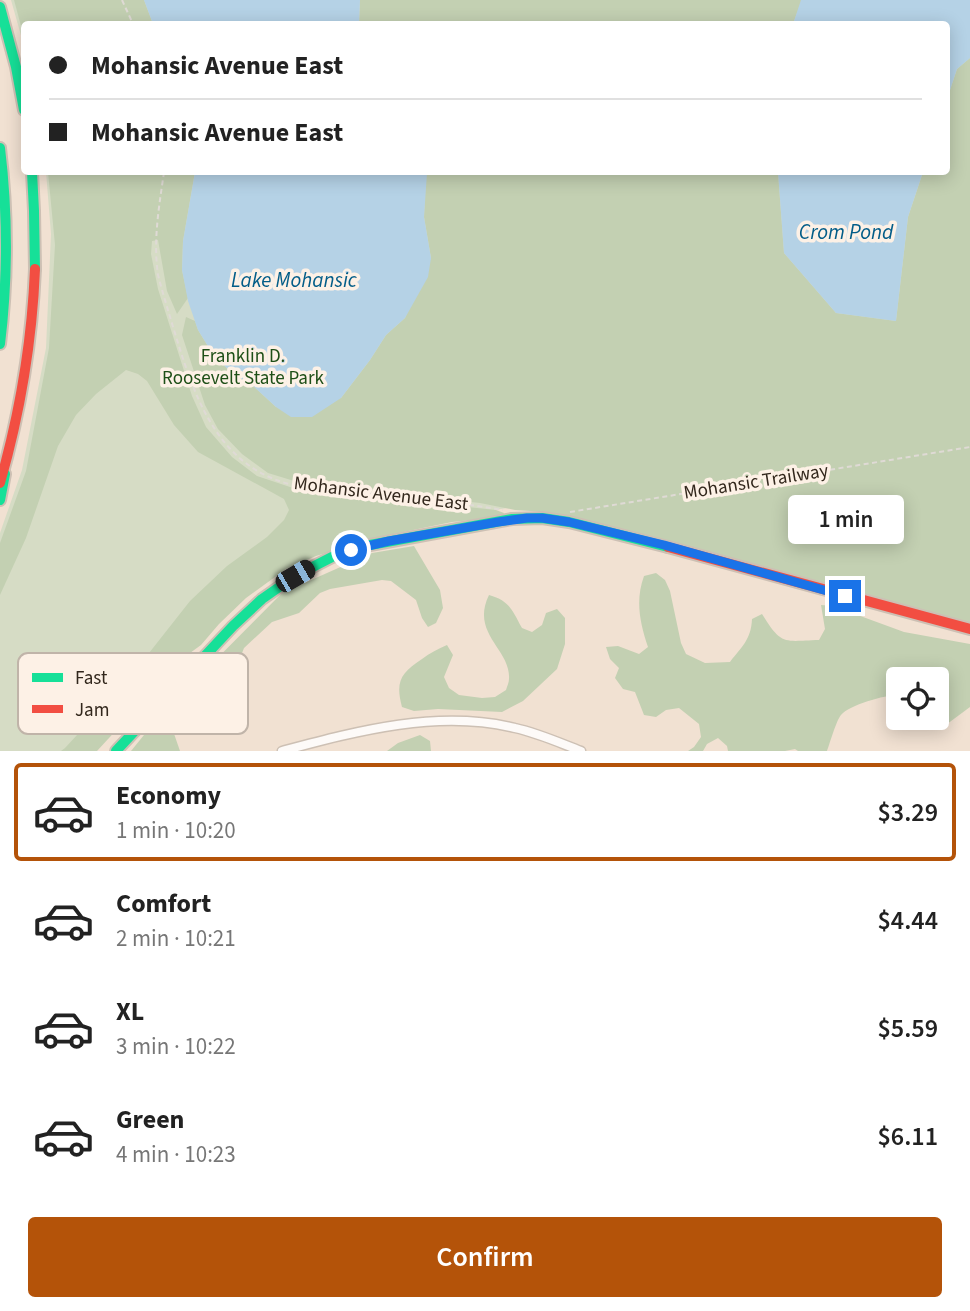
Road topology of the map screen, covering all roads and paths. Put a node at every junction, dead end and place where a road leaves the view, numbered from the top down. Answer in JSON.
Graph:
{"nodes":[{"id":1,"x":122,"y":0,"type":"edge"},
{"id":2,"x":0,"y":7,"type":"edge"},
{"id":3,"x":132,"y":21,"type":"edge"},
{"id":4,"x":21,"y":94,"type":"edge"},
{"id":5,"x":0,"y":148,"type":"edge"},
{"id":6,"x":32,"y":175,"type":"edge"},
{"id":7,"x":164,"y":175,"type":"edge"},
{"id":8,"x":0,"y":344,"type":"edge"},
{"id":9,"x":11,"y":442,"type":"junction"},
{"id":10,"x":970,"y":447,"type":"edge"},
{"id":11,"x":0,"y":483,"type":"edge"},
{"id":12,"x":0,"y":500,"type":"edge"},
{"id":13,"x":503,"y":510,"type":"dead end"},
{"id":14,"x":564,"y":513,"type":"dead end"},
{"id":15,"x":970,"y":629,"type":"edge"},
{"id":16,"x":208,"y":653,"type":"edge"},
{"id":17,"x":132,"y":734,"type":"edge"},
{"id":18,"x":300,"y":749,"type":"edge"},
{"id":19,"x":116,"y":751,"type":"edge"},
{"id":20,"x":282,"y":751,"type":"edge"},
{"id":21,"x":581,"y":751,"type":"edge"}],
"edges":[{"from":1,"to":3,"type":"path"},
{"from":2,"to":4,"type":"main road"},
{"from":5,"to":8,"type":"main road"},
{"from":6,"to":9,"type":"main road"},
{"from":7,"to":13,"type":"path","name":"Mohansic Avenue East"},
{"from":9,"to":11,"type":"main road"},
{"from":9,"to":12,"type":"main road"},
{"from":10,"to":14,"type":"path","name":"Mohansic Trailway"},
{"from":15,"to":16,"type":"main road","name":"Mohansic Avenue East"},
{"from":17,"to":19,"type":"main road","name":"Mohansic Avenue East"},
{"from":18,"to":20,"type":"street"},
{"from":18,"to":21,"type":"street"}]}
